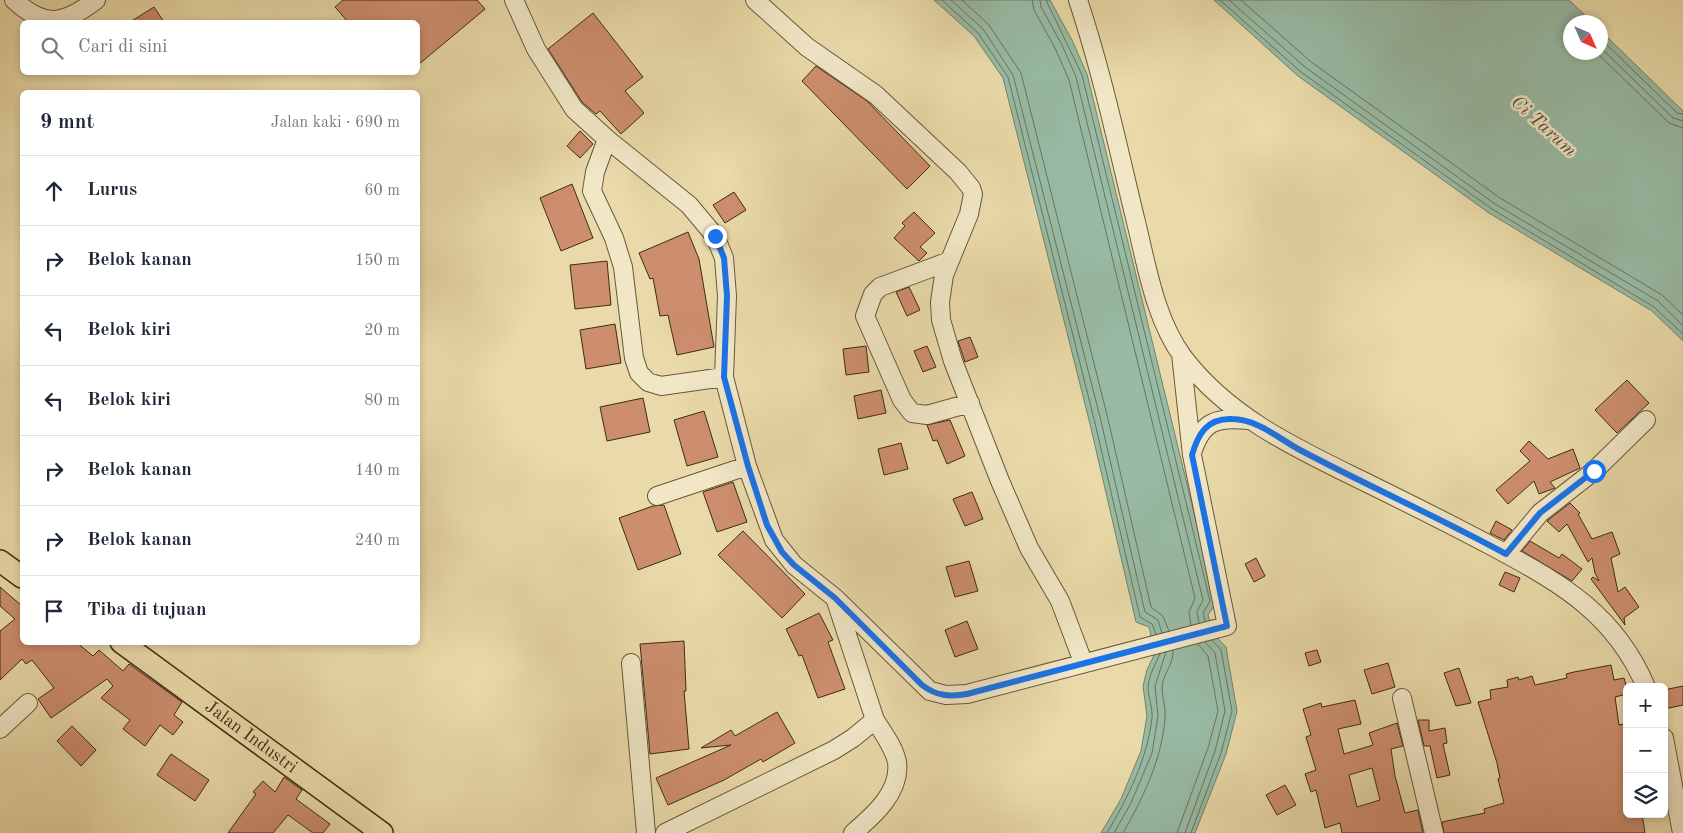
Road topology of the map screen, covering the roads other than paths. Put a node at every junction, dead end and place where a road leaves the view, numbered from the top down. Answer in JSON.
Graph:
{"nodes":[{"id":1,"x":14,"y":0,"type":"edge"},
{"id":2,"x":96,"y":0,"type":"edge"},
{"id":3,"x":514,"y":0,"type":"edge"},
{"id":4,"x":755,"y":0,"type":"edge"},
{"id":5,"x":1078,"y":0,"type":"edge"},
{"id":6,"x":607,"y":139,"type":"junction"},
{"id":7,"x":947,"y":262,"type":"junction"},
{"id":8,"x":1181,"y":354,"type":"junction"},
{"id":9,"x":724,"y":377,"type":"junction"},
{"id":10,"x":970,"y":403,"type":"junction"},
{"id":11,"x":1248,"y":420,"type":"junction"},
{"id":12,"x":1646,"y":420,"type":"dead end"},
{"id":13,"x":1192,"y":455,"type":"junction"},
{"id":14,"x":748,"y":466,"type":"junction"},
{"id":15,"x":657,"y":496,"type":"dead end"},
{"id":16,"x":1506,"y":554,"type":"junction"},
{"id":17,"x":0,"y":561,"type":"edge"},
{"id":18,"x":20,"y":576,"type":"edge"},
{"id":19,"x":835,"y":598,"type":"junction"},
{"id":20,"x":124,"y":645,"type":"edge"},
{"id":21,"x":1083,"y":662,"type":"junction"},
{"id":22,"x":630,"y":663,"type":"dead end"},
{"id":23,"x":1644,"y":683,"type":"edge"},
{"id":24,"x":1402,"y":698,"type":"dead end"},
{"id":25,"x":28,"y":703,"type":"dead end"},
{"id":26,"x":876,"y":720,"type":"junction"},
{"id":27,"x":0,"y":729,"type":"edge"},
{"id":28,"x":1668,"y":759,"type":"edge"},
{"id":29,"x":382,"y":833,"type":"edge"},
{"id":30,"x":646,"y":833,"type":"edge"},
{"id":31,"x":665,"y":833,"type":"edge"},
{"id":32,"x":853,"y":833,"type":"edge"},
{"id":33,"x":1434,"y":833,"type":"edge"},
{"id":34,"x":1682,"y":833,"type":"edge"}],
"edges":[{"from":1,"to":2,"type":"street"},
{"from":3,"to":6,"type":"street"},
{"from":4,"to":7,"type":"street"},
{"from":5,"to":8,"type":"street"},
{"from":6,"to":9,"type":"street"},
{"from":6,"to":9,"type":"street"},
{"from":7,"to":10,"type":"street"},
{"from":7,"to":10,"type":"street"},
{"from":8,"to":11,"type":"street"},
{"from":8,"to":13,"type":"street"},
{"from":9,"to":14,"type":"street"},
{"from":10,"to":21,"type":"street"},
{"from":11,"to":13,"type":"street"},
{"from":11,"to":16,"type":"street"},
{"from":12,"to":16,"type":"street"},
{"from":13,"to":21,"type":"street"},
{"from":14,"to":15,"type":"street"},
{"from":14,"to":19,"type":"street"},
{"from":16,"to":23,"type":"street"},
{"from":17,"to":18,"type":"main road"},
{"from":19,"to":21,"type":"street"},
{"from":19,"to":26,"type":"street"},
{"from":20,"to":29,"type":"main road","name":"Jalan Industri"},
{"from":22,"to":30,"type":"street"},
{"from":24,"to":33,"type":"street"},
{"from":25,"to":27,"type":"street"},
{"from":26,"to":31,"type":"street"},
{"from":26,"to":32,"type":"street"},
{"from":28,"to":34,"type":"street"}]}
